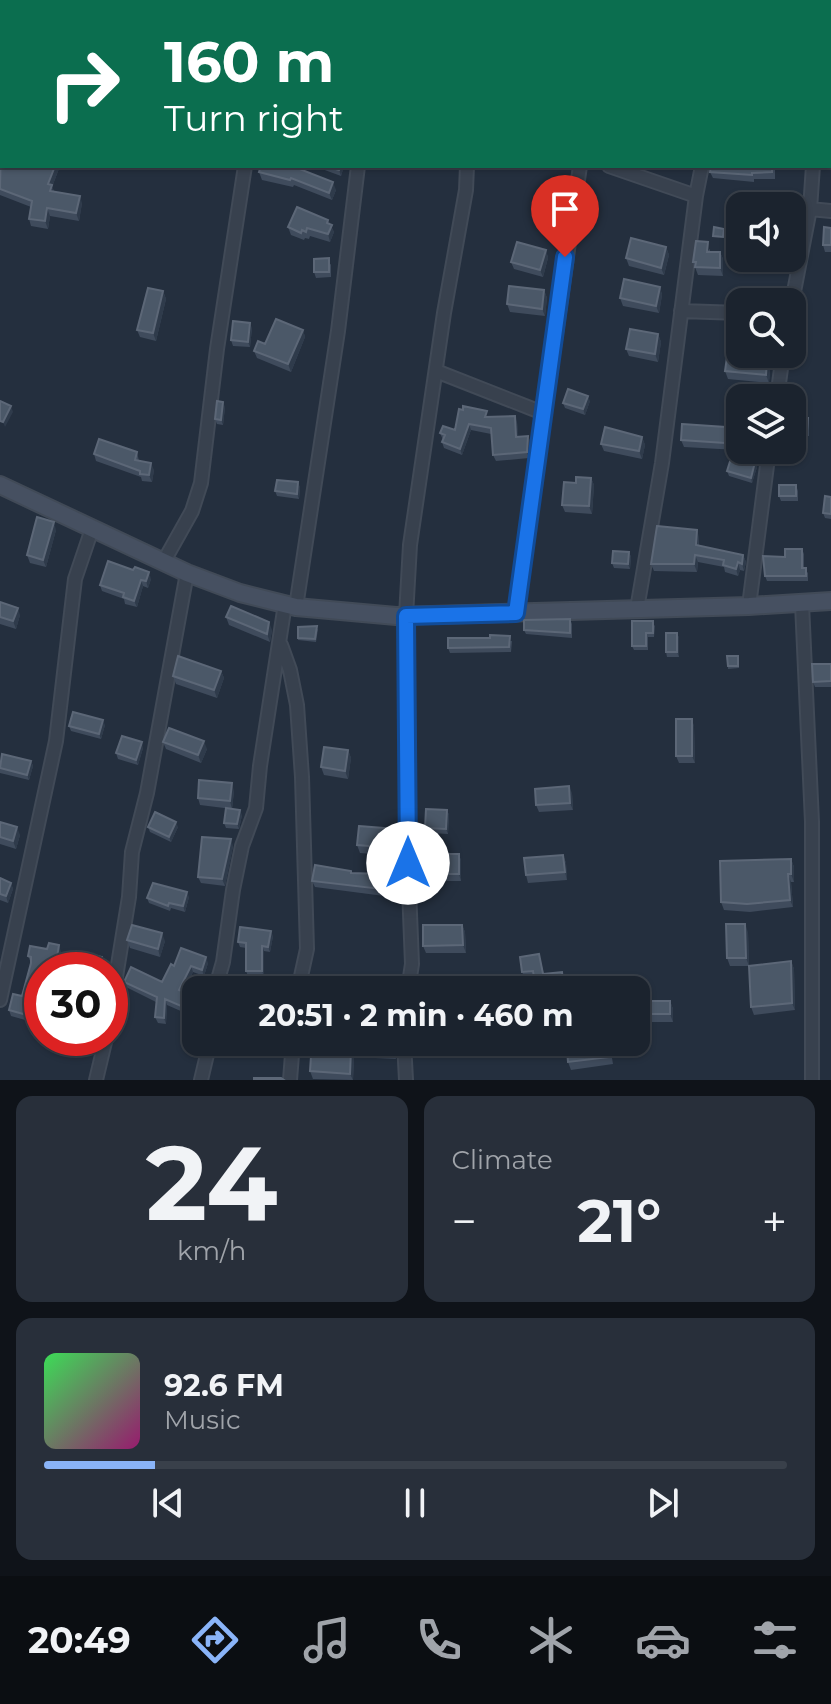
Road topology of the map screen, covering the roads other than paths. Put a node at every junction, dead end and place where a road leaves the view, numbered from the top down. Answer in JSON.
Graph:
{"nodes":[{"id":1,"x":245,"y":168,"type":"edge"},
{"id":2,"x":358,"y":168,"type":"edge"},
{"id":3,"x":467,"y":168,"type":"edge"},
{"id":4,"x":580,"y":168,"type":"edge"},
{"id":5,"x":615,"y":168,"type":"edge"},
{"id":6,"x":702,"y":168,"type":"edge"},
{"id":7,"x":813,"y":168,"type":"edge"},
{"id":8,"x":696,"y":196,"type":"junction"},
{"id":9,"x":810,"y":209,"type":"junction"},
{"id":10,"x":831,"y":211,"type":"edge"},
{"id":11,"x":795,"y":288,"type":"edge"},
{"id":12,"x":681,"y":311,"type":"junction"},
{"id":13,"x":726,"y":313,"type":"edge"},
{"id":14,"x":436,"y":371,"type":"junction"},
{"id":15,"x":543,"y":413,"type":"junction"},
{"id":16,"x":767,"y":464,"type":"edge"},
{"id":17,"x":0,"y":486,"type":"edge"},
{"id":18,"x":92,"y":529,"type":"junction"},
{"id":19,"x":164,"y":561,"type":"junction"},
{"id":20,"x":187,"y":573,"type":"junction"},
{"id":21,"x":831,"y":601,"type":"edge"},
{"id":22,"x":802,"y":604,"type":"junction"},
{"id":23,"x":291,"y":606,"type":"junction"},
{"id":24,"x":749,"y":606,"type":"junction"},
{"id":25,"x":637,"y":609,"type":"junction"},
{"id":26,"x":516,"y":613,"type":"junction"},
{"id":27,"x":406,"y":616,"type":"junction"},
{"id":28,"x":280,"y":642,"type":"junction"},
{"id":29,"x":120,"y":952,"type":"edge"},
{"id":30,"x":219,"y":976,"type":"edge"},
{"id":31,"x":301,"y":976,"type":"edge"},
{"id":32,"x":410,"y":976,"type":"edge"},
{"id":33,"x":0,"y":1000,"type":"edge"},
{"id":34,"x":102,"y":1056,"type":"edge"},
{"id":35,"x":207,"y":1056,"type":"edge"},
{"id":36,"x":292,"y":1056,"type":"edge"},
{"id":37,"x":405,"y":1056,"type":"edge"},
{"id":38,"x":96,"y":1080,"type":"edge"},
{"id":39,"x":201,"y":1080,"type":"edge"},
{"id":40,"x":290,"y":1080,"type":"edge"},
{"id":41,"x":406,"y":1080,"type":"edge"},
{"id":42,"x":812,"y":1080,"type":"edge"}],
"edges":[{"from":1,"to":19,"type":"street"},
{"from":2,"to":23,"type":"street"},
{"from":3,"to":14,"type":"street"},
{"from":4,"to":15,"type":"street"},
{"from":5,"to":8,"type":"street"},
{"from":6,"to":8,"type":"street"},
{"from":7,"to":9,"type":"street"},
{"from":8,"to":12,"type":"street"},
{"from":9,"to":10,"type":"street"},
{"from":9,"to":11,"type":"street"},
{"from":12,"to":13,"type":"street"},
{"from":12,"to":25,"type":"street"},
{"from":14,"to":15,"type":"street"},
{"from":14,"to":27,"type":"street"},
{"from":15,"to":26,"type":"street"},
{"from":16,"to":24,"type":"street"},
{"from":17,"to":18,"type":"street"},
{"from":18,"to":19,"type":"street"},
{"from":18,"to":33,"type":"street"},
{"from":19,"to":20,"type":"street"},
{"from":20,"to":23,"type":"street"},
{"from":20,"to":29,"type":"street"},
{"from":21,"to":22,"type":"street"},
{"from":22,"to":24,"type":"street"},
{"from":22,"to":42,"type":"street"},
{"from":23,"to":27,"type":"street"},
{"from":23,"to":28,"type":"street"},
{"from":24,"to":25,"type":"street"},
{"from":25,"to":26,"type":"street"},
{"from":26,"to":27,"type":"street"},
{"from":27,"to":32,"type":"street"},
{"from":28,"to":30,"type":"street"},
{"from":28,"to":31,"type":"street"},
{"from":34,"to":38,"type":"street"},
{"from":35,"to":39,"type":"street"},
{"from":36,"to":40,"type":"street"},
{"from":37,"to":41,"type":"street"}]}
